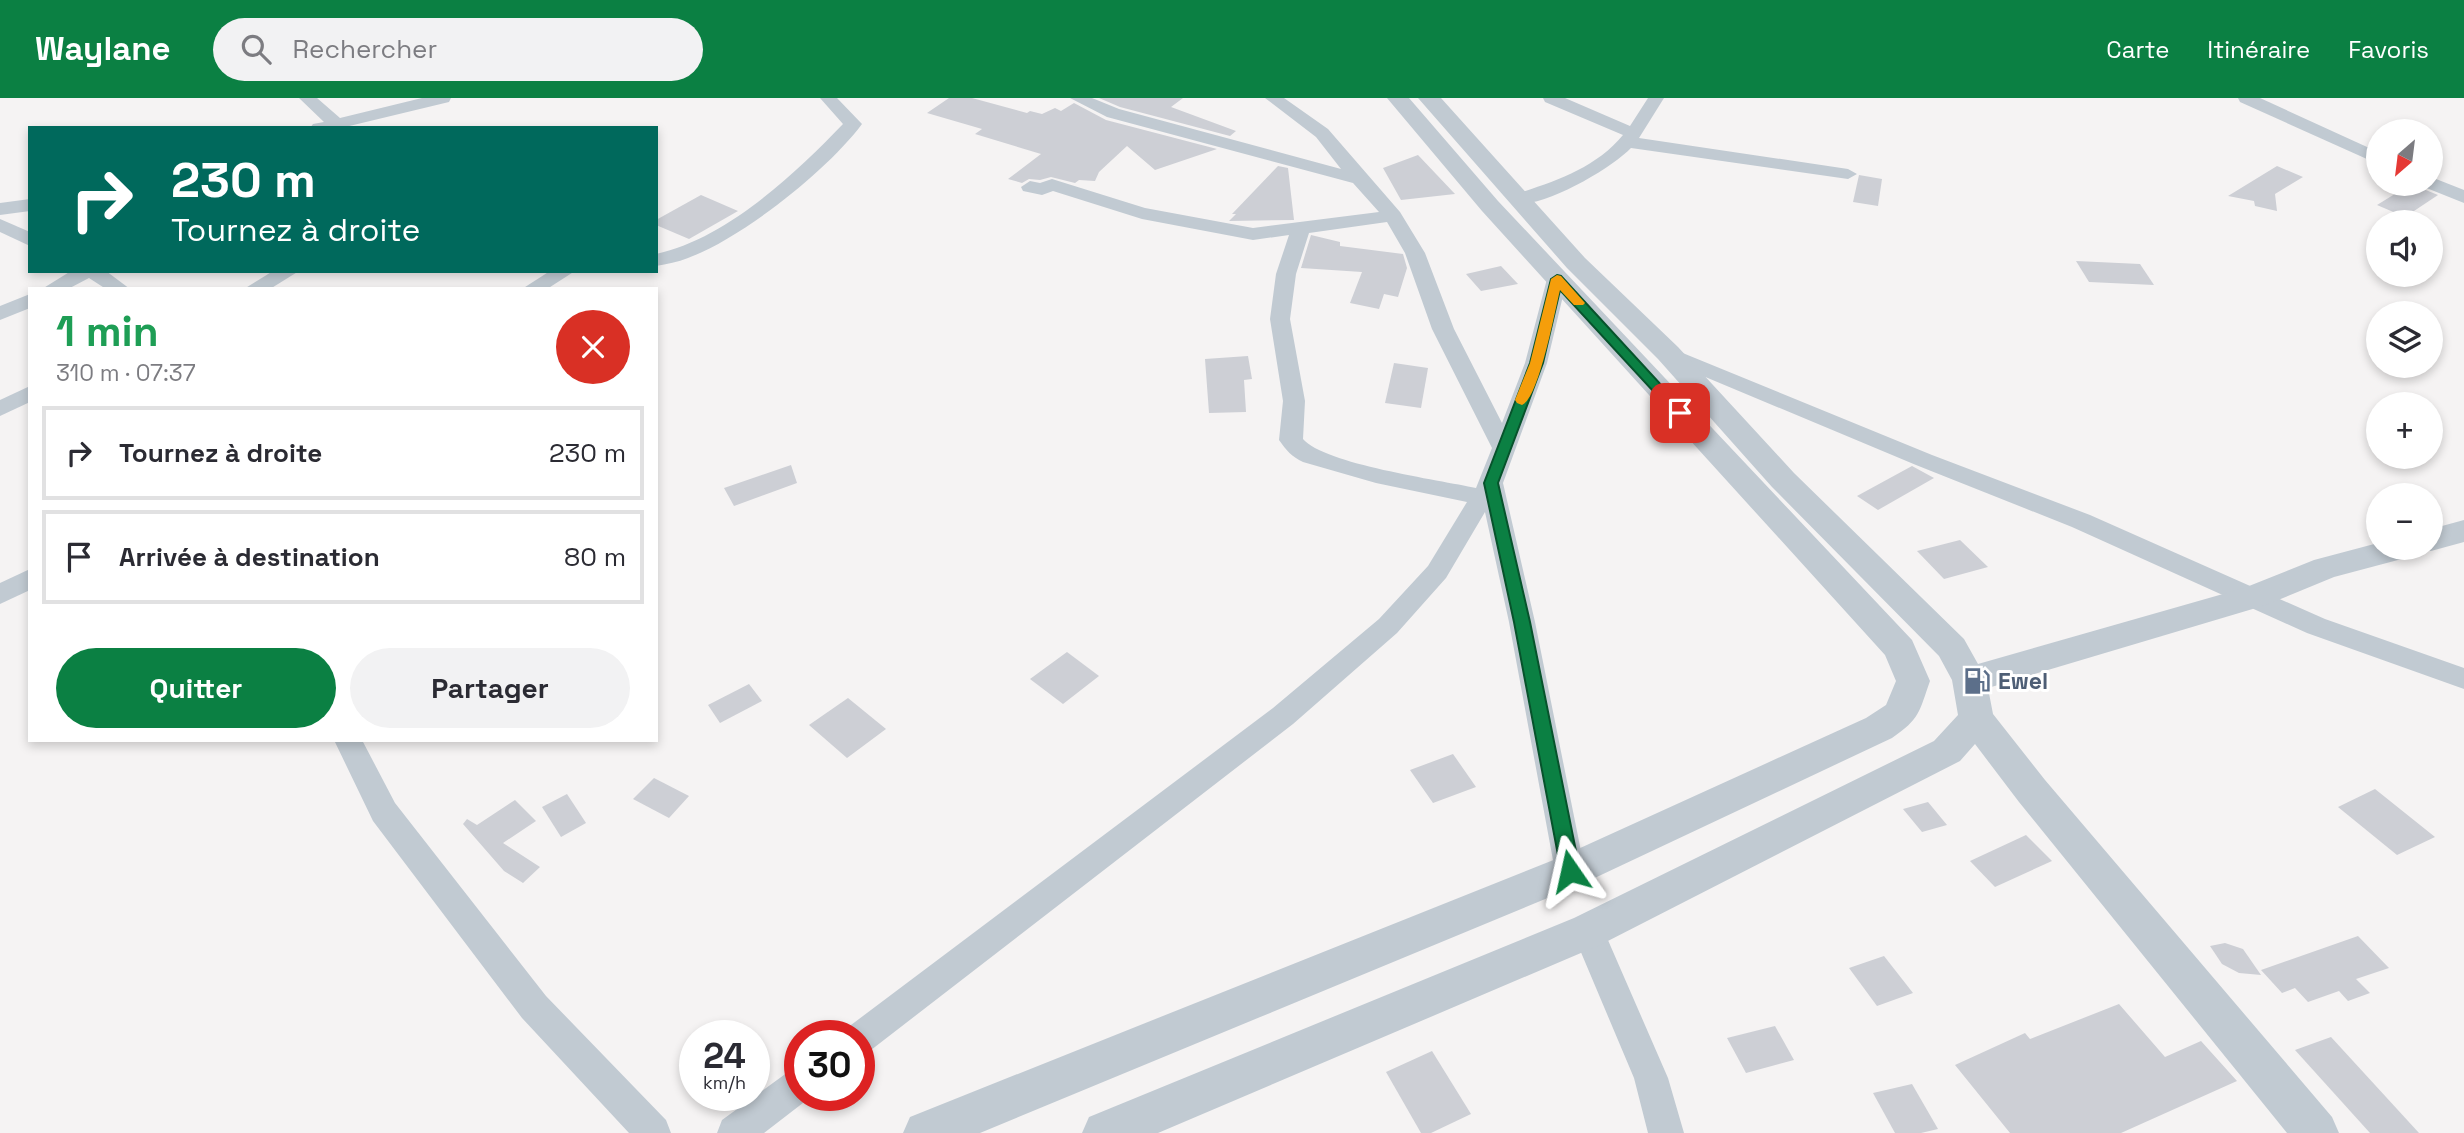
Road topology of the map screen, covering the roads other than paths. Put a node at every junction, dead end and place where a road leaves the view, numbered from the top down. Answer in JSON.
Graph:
{"nodes":[{"id":1,"x":307,"y":98,"type":"edge"},
{"id":2,"x":443,"y":98,"type":"edge"},
{"id":3,"x":828,"y":98,"type":"edge"},
{"id":4,"x":1078,"y":98,"type":"edge"},
{"id":5,"x":1273,"y":98,"type":"edge"},
{"id":6,"x":1398,"y":98,"type":"edge"},
{"id":7,"x":1429,"y":98,"type":"edge"},
{"id":8,"x":1551,"y":98,"type":"edge"},
{"id":9,"x":1656,"y":98,"type":"edge"},
{"id":10,"x":2246,"y":98,"type":"edge"},
{"id":11,"x":365,"y":117,"type":"junction"},
{"id":12,"x":327,"y":125,"type":"edge"},
{"id":13,"x":384,"y":126,"type":"edge"},
{"id":14,"x":1630,"y":137,"type":"junction"},
{"id":15,"x":2366,"y":153,"type":"edge"},
{"id":16,"x":1848,"y":174,"type":"dead end"},
{"id":17,"x":1359,"y":179,"type":"junction"},
{"id":18,"x":1030,"y":187,"type":"dead end"},
{"id":19,"x":2443,"y":188,"type":"edge"},
{"id":20,"x":2464,"y":197,"type":"edge"},
{"id":21,"x":1520,"y":199,"type":"junction"},
{"id":22,"x":28,"y":206,"type":"edge"},
{"id":23,"x":1394,"y":216,"type":"junction"},
{"id":24,"x":0,"y":222,"type":"edge"},
{"id":25,"x":1301,"y":228,"type":"junction"},
{"id":26,"x":28,"y":239,"type":"edge"},
{"id":27,"x":658,"y":260,"type":"edge"},
{"id":28,"x":86,"y":273,"type":"edge"},
{"id":29,"x":93,"y":273,"type":"edge"},
{"id":30,"x":285,"y":273,"type":"edge"},
{"id":31,"x":561,"y":273,"type":"edge"},
{"id":32,"x":1557,"y":279,"type":"junction"},
{"id":33,"x":56,"y":287,"type":"edge"},
{"id":34,"x":117,"y":287,"type":"edge"},
{"id":35,"x":258,"y":287,"type":"edge"},
{"id":36,"x":536,"y":287,"type":"edge"},
{"id":37,"x":28,"y":301,"type":"edge"},
{"id":38,"x":0,"y":314,"type":"edge"},
{"id":39,"x":1668,"y":353,"type":"junction"},
{"id":40,"x":28,"y":394,"type":"edge"},
{"id":41,"x":0,"y":409,"type":"edge"},
{"id":42,"x":1504,"y":448,"type":"junction"},
{"id":43,"x":1487,"y":490,"type":"junction"},
{"id":44,"x":2464,"y":531,"type":"edge"},
{"id":45,"x":2443,"y":537,"type":"edge"},
{"id":46,"x":2366,"y":557,"type":"edge"},
{"id":47,"x":28,"y":579,"type":"edge"},
{"id":48,"x":0,"y":595,"type":"edge"},
{"id":49,"x":2255,"y":597,"type":"junction"},
{"id":50,"x":2464,"y":679,"type":"edge"},
{"id":51,"x":1969,"y":680,"type":"junction"},
{"id":52,"x":1976,"y":719,"type":"junction"},
{"id":53,"x":349,"y":742,"type":"edge"},
{"id":54,"x":1570,"y":871,"type":"junction"},
{"id":55,"x":1588,"y":932,"type":"junction"},
{"id":56,"x":875,"y":1028,"type":"edge"},
{"id":57,"x":784,"y":1096,"type":"edge"},
{"id":58,"x":653,"y":1133,"type":"edge"},
{"id":59,"x":735,"y":1133,"type":"edge"},
{"id":60,"x":926,"y":1133,"type":"edge"},
{"id":61,"x":1105,"y":1133,"type":"edge"},
{"id":62,"x":1666,"y":1133,"type":"edge"},
{"id":63,"x":2316,"y":1133,"type":"edge"}],
"edges":[{"from":1,"to":12,"type":"street"},
{"from":2,"to":11,"type":"street"},
{"from":3,"to":27,"type":"street"},
{"from":4,"to":17,"type":"street"},
{"from":5,"to":17,"type":"street"},
{"from":6,"to":32,"type":"street"},
{"from":7,"to":21,"type":"street"},
{"from":8,"to":14,"type":"street"},
{"from":9,"to":14,"type":"street"},
{"from":10,"to":15,"type":"street"},
{"from":11,"to":12,"type":"street"},
{"from":11,"to":13,"type":"street"},
{"from":14,"to":16,"type":"street"},
{"from":14,"to":21,"type":"street"},
{"from":17,"to":23,"type":"street"},
{"from":18,"to":25,"type":"street"},
{"from":19,"to":20,"type":"street"},
{"from":21,"to":39,"type":"street"},
{"from":22,"to":24,"type":"street"},
{"from":23,"to":25,"type":"street"},
{"from":23,"to":42,"type":"street"},
{"from":24,"to":26,"type":"street"},
{"from":25,"to":43,"type":"street"},
{"from":28,"to":33,"type":"street"},
{"from":29,"to":34,"type":"street"},
{"from":30,"to":35,"type":"street"},
{"from":31,"to":36,"type":"street"},
{"from":32,"to":42,"type":"street"},
{"from":32,"to":54,"type":"street"},
{"from":37,"to":38,"type":"street"},
{"from":39,"to":49,"type":"street"},
{"from":39,"to":51,"type":"street"},
{"from":40,"to":41,"type":"street"},
{"from":42,"to":43,"type":"street"},
{"from":43,"to":54,"type":"street"},
{"from":43,"to":56,"type":"street"},
{"from":44,"to":45,"type":"street"},
{"from":46,"to":49,"type":"street"},
{"from":47,"to":48,"type":"street"},
{"from":49,"to":50,"type":"street"},
{"from":49,"to":51,"type":"street"},
{"from":51,"to":52,"type":"street"},
{"from":52,"to":55,"type":"street"},
{"from":52,"to":63,"type":"street"},
{"from":53,"to":58,"type":"street"},
{"from":54,"to":60,"type":"street"},
{"from":55,"to":61,"type":"street"},
{"from":55,"to":62,"type":"street"},
{"from":57,"to":59,"type":"street"}]}
